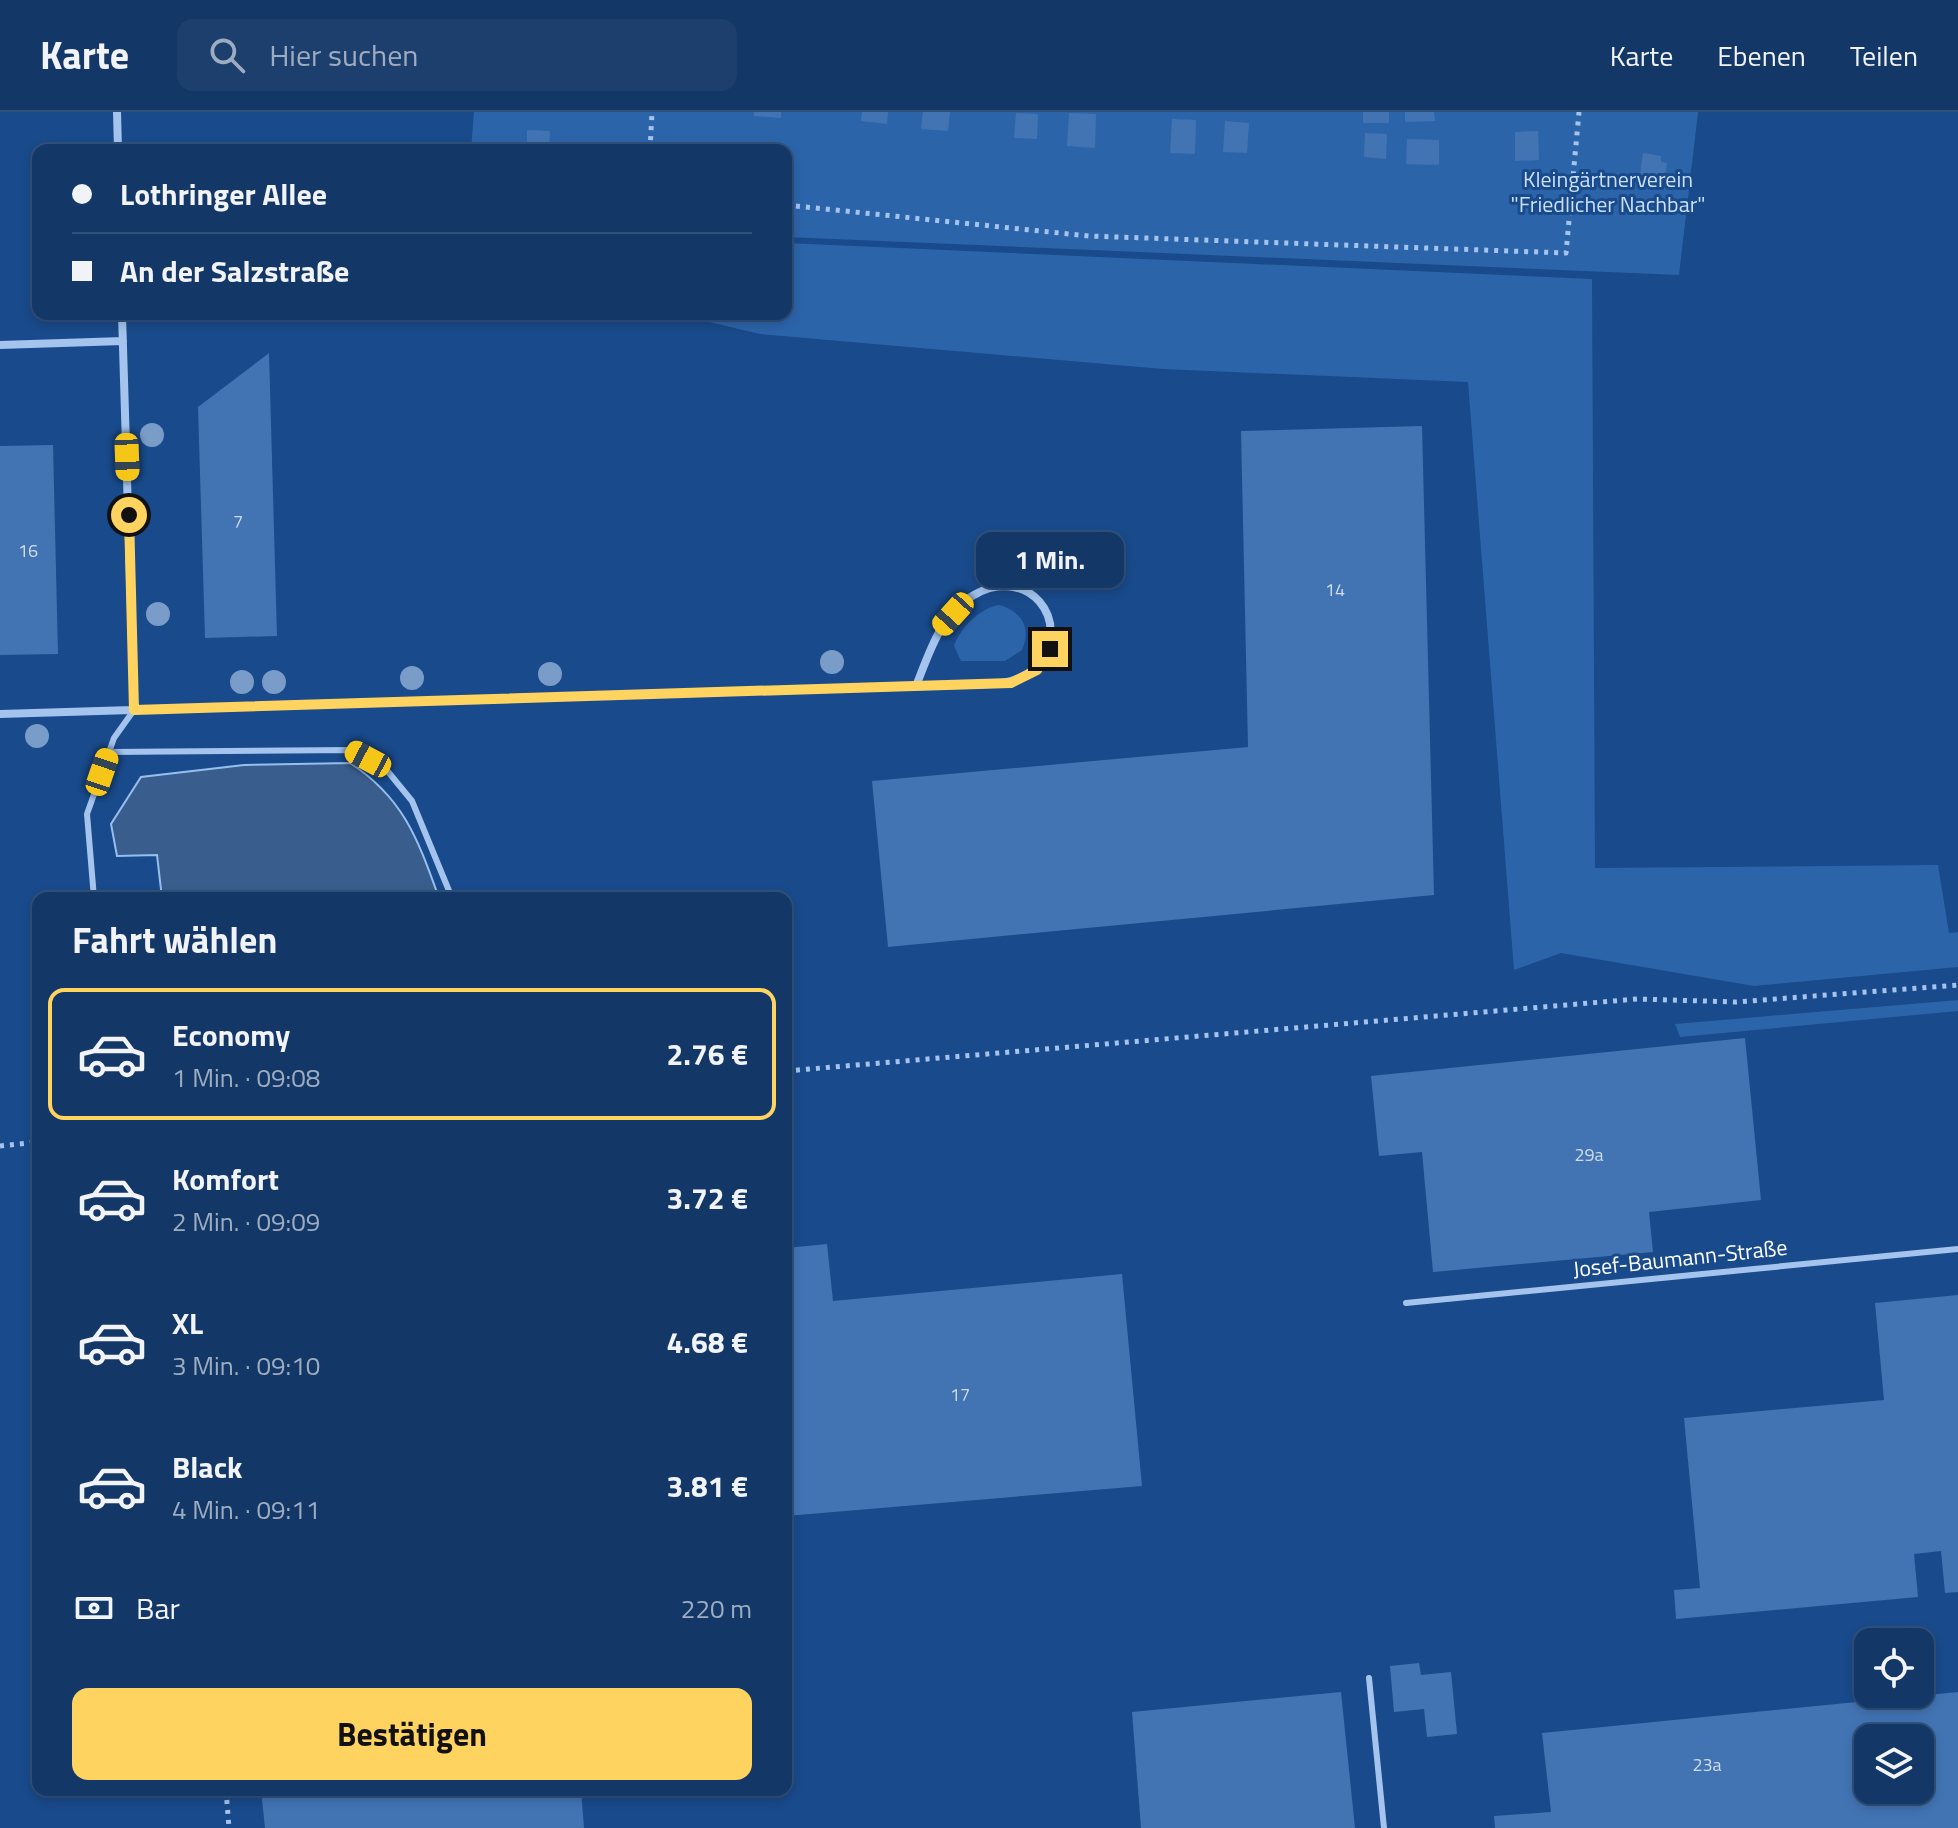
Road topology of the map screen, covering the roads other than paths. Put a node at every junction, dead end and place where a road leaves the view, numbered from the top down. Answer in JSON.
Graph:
{"nodes":[{"id":1,"x":117,"y":112,"type":"edge"},
{"id":2,"x":118,"y":144,"type":"edge"},
{"id":3,"x":122,"y":320,"type":"edge"},
{"id":4,"x":123,"y":341,"type":"junction"},
{"id":5,"x":0,"y":345,"type":"edge"},
{"id":6,"x":916,"y":686,"type":"junction"},
{"id":7,"x":134,"y":710,"type":"junction"},
{"id":8,"x":0,"y":714,"type":"edge"},
{"id":9,"x":109,"y":752,"type":"junction"},
{"id":10,"x":94,"y":892,"type":"edge"},
{"id":11,"x":450,"y":892,"type":"edge"},
{"id":12,"x":1958,"y":1249,"type":"edge"},
{"id":13,"x":1406,"y":1303,"type":"dead end"},
{"id":14,"x":1369,"y":1678,"type":"dead end"},
{"id":15,"x":1384,"y":1828,"type":"edge"}],
"edges":[{"from":1,"to":2,"type":"street"},
{"from":3,"to":4,"type":"street"},
{"from":4,"to":5,"type":"street"},
{"from":4,"to":7,"type":"street"},
{"from":6,"to":6,"type":"street"},
{"from":6,"to":7,"type":"street"},
{"from":7,"to":8,"type":"street"},
{"from":7,"to":9,"type":"lane"},
{"from":9,"to":10,"type":"lane"},
{"from":9,"to":11,"type":"lane"},
{"from":12,"to":13,"type":"lane","name":"Josef-Baumann-Straße"},
{"from":14,"to":15,"type":"lane"}]}
